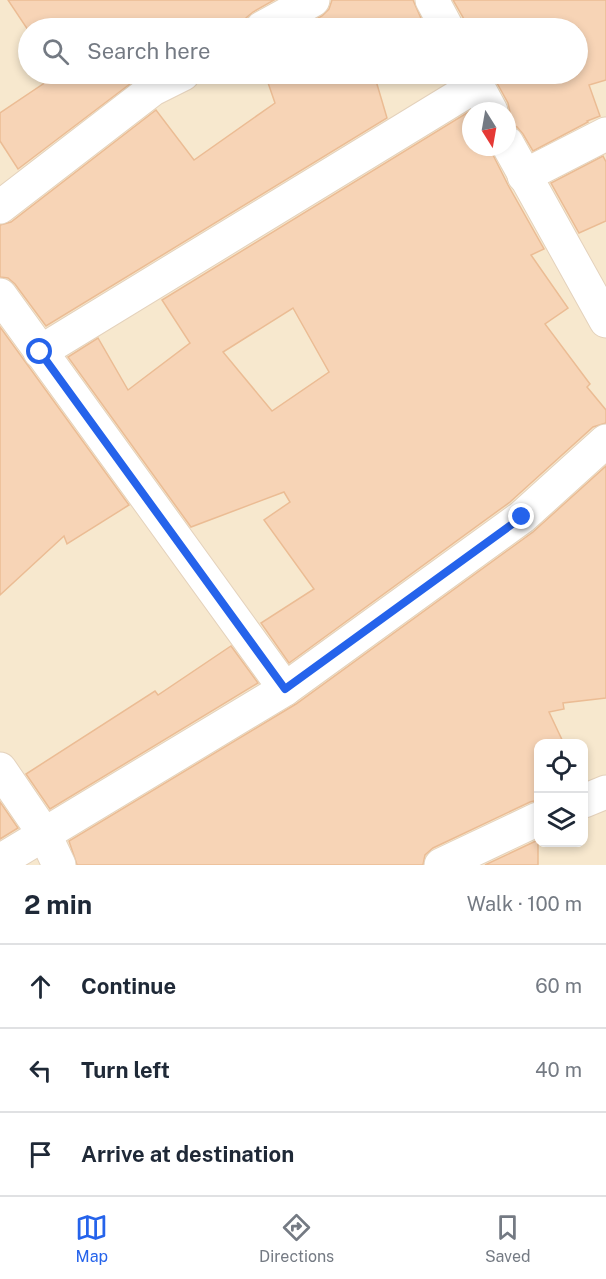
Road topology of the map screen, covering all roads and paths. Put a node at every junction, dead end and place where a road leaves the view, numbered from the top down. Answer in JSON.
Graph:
{"nodes":[{"id":1,"x":313,"y":0,"type":"edge"},
{"id":2,"x":432,"y":0,"type":"edge"},
{"id":3,"x":280,"y":18,"type":"edge"},
{"id":4,"x":442,"y":18,"type":"edge"},
{"id":5,"x":163,"y":84,"type":"edge"},
{"id":6,"x":480,"y":90,"type":"edge"},
{"id":7,"x":606,"y":134,"type":"edge"},
{"id":8,"x":514,"y":156,"type":"edge"},
{"id":9,"x":524,"y":176,"type":"junction"},
{"id":10,"x":0,"y":207,"type":"edge"},
{"id":11,"x":0,"y":295,"type":"edge"},
{"id":12,"x":606,"y":321,"type":"edge"},
{"id":13,"x":40,"y":352,"type":"junction"},
{"id":14,"x":606,"y":441,"type":"edge"},
{"id":15,"x":285,"y":689,"type":"junction"},
{"id":16,"x":0,"y":769,"type":"edge"},
{"id":17,"x":606,"y":792,"type":"edge"},
{"id":18,"x":588,"y":799,"type":"edge"},
{"id":19,"x":534,"y":821,"type":"edge"},
{"id":20,"x":45,"y":835,"type":"junction"},
{"id":21,"x":0,"y":861,"type":"edge"},
{"id":22,"x":60,"y":865,"type":"edge"},
{"id":23,"x":441,"y":865,"type":"edge"}],
"edges":[{"from":1,"to":3,"type":"street"},
{"from":2,"to":4,"type":"street"},
{"from":5,"to":10,"type":"street"},
{"from":6,"to":13,"type":"street"},
{"from":7,"to":9,"type":"street"},
{"from":8,"to":9,"type":"street"},
{"from":9,"to":12,"type":"street"},
{"from":11,"to":13,"type":"street"},
{"from":13,"to":15,"type":"street"},
{"from":14,"to":15,"type":"street"},
{"from":15,"to":20,"type":"street"},
{"from":16,"to":20,"type":"street"},
{"from":17,"to":18,"type":"street"},
{"from":19,"to":23,"type":"street"},
{"from":20,"to":21,"type":"street"},
{"from":20,"to":22,"type":"street"}]}
